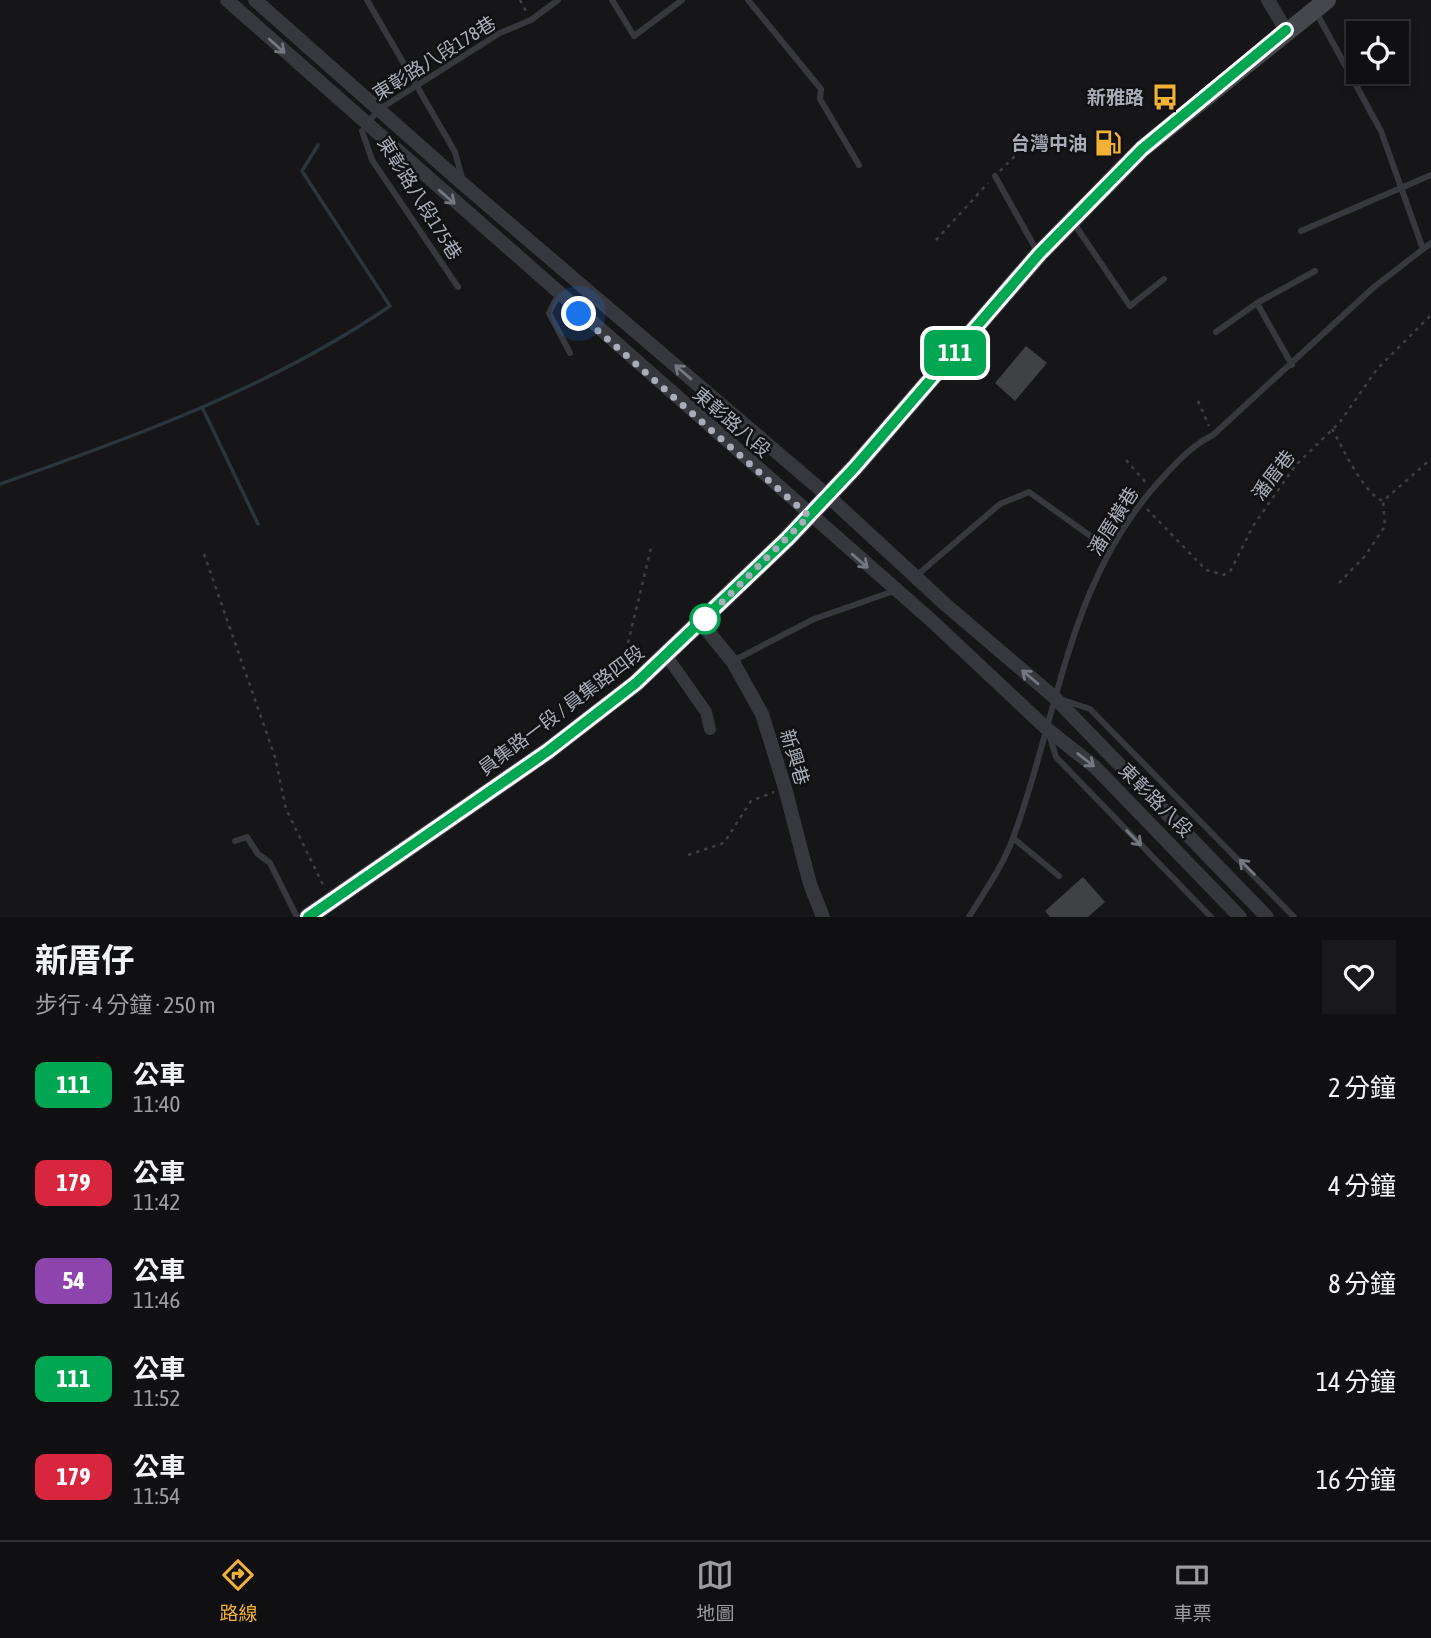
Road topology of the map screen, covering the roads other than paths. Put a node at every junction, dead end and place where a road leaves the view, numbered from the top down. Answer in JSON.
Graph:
{"nodes":[{"id":1,"x":227,"y":0,"type":"edge"},
{"id":2,"x":255,"y":0,"type":"edge"},
{"id":3,"x":367,"y":0,"type":"edge"},
{"id":4,"x":558,"y":0,"type":"edge"},
{"id":5,"x":612,"y":0,"type":"edge"},
{"id":6,"x":682,"y":0,"type":"edge"},
{"id":7,"x":748,"y":0,"type":"edge"},
{"id":8,"x":1268,"y":0,"type":"edge"},
{"id":9,"x":1320,"y":5,"type":"edge"},
{"id":10,"x":1286,"y":30,"type":"junction"},
{"id":11,"x":417,"y":85,"type":"junction"},
{"id":12,"x":378,"y":110,"type":"junction"},
{"id":13,"x":366,"y":125,"type":"junction"},
{"id":14,"x":859,"y":165,"type":"dead end"},
{"id":15,"x":1431,"y":175,"type":"edge"},
{"id":16,"x":995,"y":176,"type":"road end"},
{"id":17,"x":463,"y":184,"type":"junction"},
{"id":18,"x":1400,"y":189,"type":"junction"},
{"id":19,"x":1072,"y":221,"type":"junction"},
{"id":20,"x":1301,"y":231,"type":"dead end"},
{"id":21,"x":1431,"y":243,"type":"edge"},
{"id":22,"x":1423,"y":249,"type":"junction"},
{"id":23,"x":1039,"y":254,"type":"junction"},
{"id":24,"x":1315,"y":271,"type":"dead end"},
{"id":25,"x":1164,"y":279,"type":"dead end"},
{"id":26,"x":458,"y":287,"type":"dead end"},
{"id":27,"x":558,"y":295,"type":"junction"},
{"id":28,"x":1257,"y":303,"type":"junction"},
{"id":29,"x":1216,"y":332,"type":"dead end"},
{"id":30,"x":570,"y":353,"type":"dead end"},
{"id":31,"x":1292,"y":365,"type":"junction"},
{"id":32,"x":828,"y":496,"type":"junction"},
{"id":33,"x":809,"y":516,"type":"junction"},
{"id":34,"x":1110,"y":550,"type":"junction"},
{"id":35,"x":915,"y":577,"type":"junction"},
{"id":36,"x":894,"y":591,"type":"junction"},
{"id":37,"x":701,"y":623,"type":"junction"},
{"id":38,"x":666,"y":655,"type":"junction"},
{"id":39,"x":733,"y":662,"type":"junction"},
{"id":40,"x":1054,"y":697,"type":"junction"},
{"id":41,"x":710,"y":729,"type":"dead end"},
{"id":42,"x":1047,"y":729,"type":"junction"},
{"id":43,"x":1013,"y":838,"type":"junction"},
{"id":44,"x":235,"y":841,"type":"dead end"},
{"id":45,"x":1059,"y":876,"type":"dead end"},
{"id":46,"x":298,"y":917,"type":"edge"},
{"id":47,"x":308,"y":917,"type":"edge"},
{"id":48,"x":822,"y":917,"type":"edge"},
{"id":49,"x":969,"y":917,"type":"edge"},
{"id":50,"x":1211,"y":917,"type":"edge"},
{"id":51,"x":1241,"y":917,"type":"edge"},
{"id":52,"x":1267,"y":917,"type":"edge"},
{"id":53,"x":1294,"y":917,"type":"edge"}],
"edges":[{"from":1,"to":13,"type":"street","name":"東彰路八段","one_way":true},
{"from":2,"to":12,"type":"street","name":"東彰路八段"},
{"from":3,"to":11,"type":"lane"},
{"from":4,"to":11,"type":"lane","name":"東彰路八段178巷"},
{"from":5,"to":6,"type":"lane"},
{"from":7,"to":14,"type":"lane"},
{"from":8,"to":10,"type":"street"},
{"from":9,"to":10,"type":"main road","name":"員集路一段 / 員集路四段"},
{"from":9,"to":18,"type":"lane"},
{"from":10,"to":19,"type":"main road","name":"員集路一段 / 員集路四段"},
{"from":11,"to":12,"type":"lane","name":"東彰路八段178巷"},
{"from":11,"to":17,"type":"lane"},
{"from":12,"to":13,"type":"lane","name":"東彰路八段178巷"},
{"from":12,"to":17,"type":"street","name":"東彰路八段"},
{"from":13,"to":26,"type":"lane","name":"東彰路八段175巷"},
{"from":13,"to":27,"type":"street","name":"東彰路八段","one_way":true},
{"from":15,"to":18,"type":"lane"},
{"from":16,"to":23,"type":"lane"},
{"from":32,"to":17,"type":"street","name":"東彰路八段","one_way":true},
{"from":18,"to":20,"type":"lane"},
{"from":18,"to":22,"type":"lane"},
{"from":19,"to":23,"type":"main road","name":"員集路一段 / 員集路四段"},
{"from":19,"to":25,"type":"lane"},
{"from":21,"to":22,"type":"lane","name":"潘厝橫巷"},
{"from":22,"to":31,"type":"lane","name":"潘厝橫巷"},
{"from":23,"to":32,"type":"main road","name":"員集路一段 / 員集路四段"},
{"from":24,"to":28,"type":"lane"},
{"from":27,"to":30,"type":"lane"},
{"from":27,"to":33,"type":"street","name":"東彰路八段"},
{"from":28,"to":29,"type":"lane"},
{"from":28,"to":31,"type":"lane"},
{"from":31,"to":34,"type":"lane","name":"潘厝橫巷"},
{"from":32,"to":33,"type":"main road","name":"員集路一段 / 員集路四段"},
{"from":32,"to":35,"type":"street","name":"東彰路八段"},
{"from":33,"to":36,"type":"street","name":"東彰路八段","one_way":true},
{"from":33,"to":37,"type":"main road","name":"員集路一段 / 員集路四段"},
{"from":34,"to":35,"type":"lane"},
{"from":34,"to":40,"type":"lane","name":"潘厝橫巷"},
{"from":40,"to":35,"type":"street","name":"東彰路八段","one_way":true},
{"from":36,"to":39,"type":"lane"},
{"from":36,"to":42,"type":"street","name":"東彰路八段"},
{"from":37,"to":38,"type":"main road","name":"員集路一段 / 員集路四段"},
{"from":37,"to":39,"type":"street","name":"新興巷"},
{"from":38,"to":41,"type":"street"},
{"from":38,"to":47,"type":"main road","name":"員集路一段 / 員集路四段"},
{"from":39,"to":48,"type":"street","name":"新興巷"},
{"from":40,"to":42,"type":"lane","name":"潘厝橫巷"},
{"from":40,"to":52,"type":"street","name":"東彰路八段"},
{"from":53,"to":40,"type":"lane","one_way":true},
{"from":42,"to":43,"type":"lane","name":"潘厝橫巷"},
{"from":42,"to":50,"type":"lane","one_way":true},
{"from":42,"to":51,"type":"street","name":"東彰路八段","one_way":true},
{"from":43,"to":45,"type":"lane"},
{"from":43,"to":49,"type":"lane","name":"潘厝橫巷"},
{"from":44,"to":46,"type":"lane"}]}
